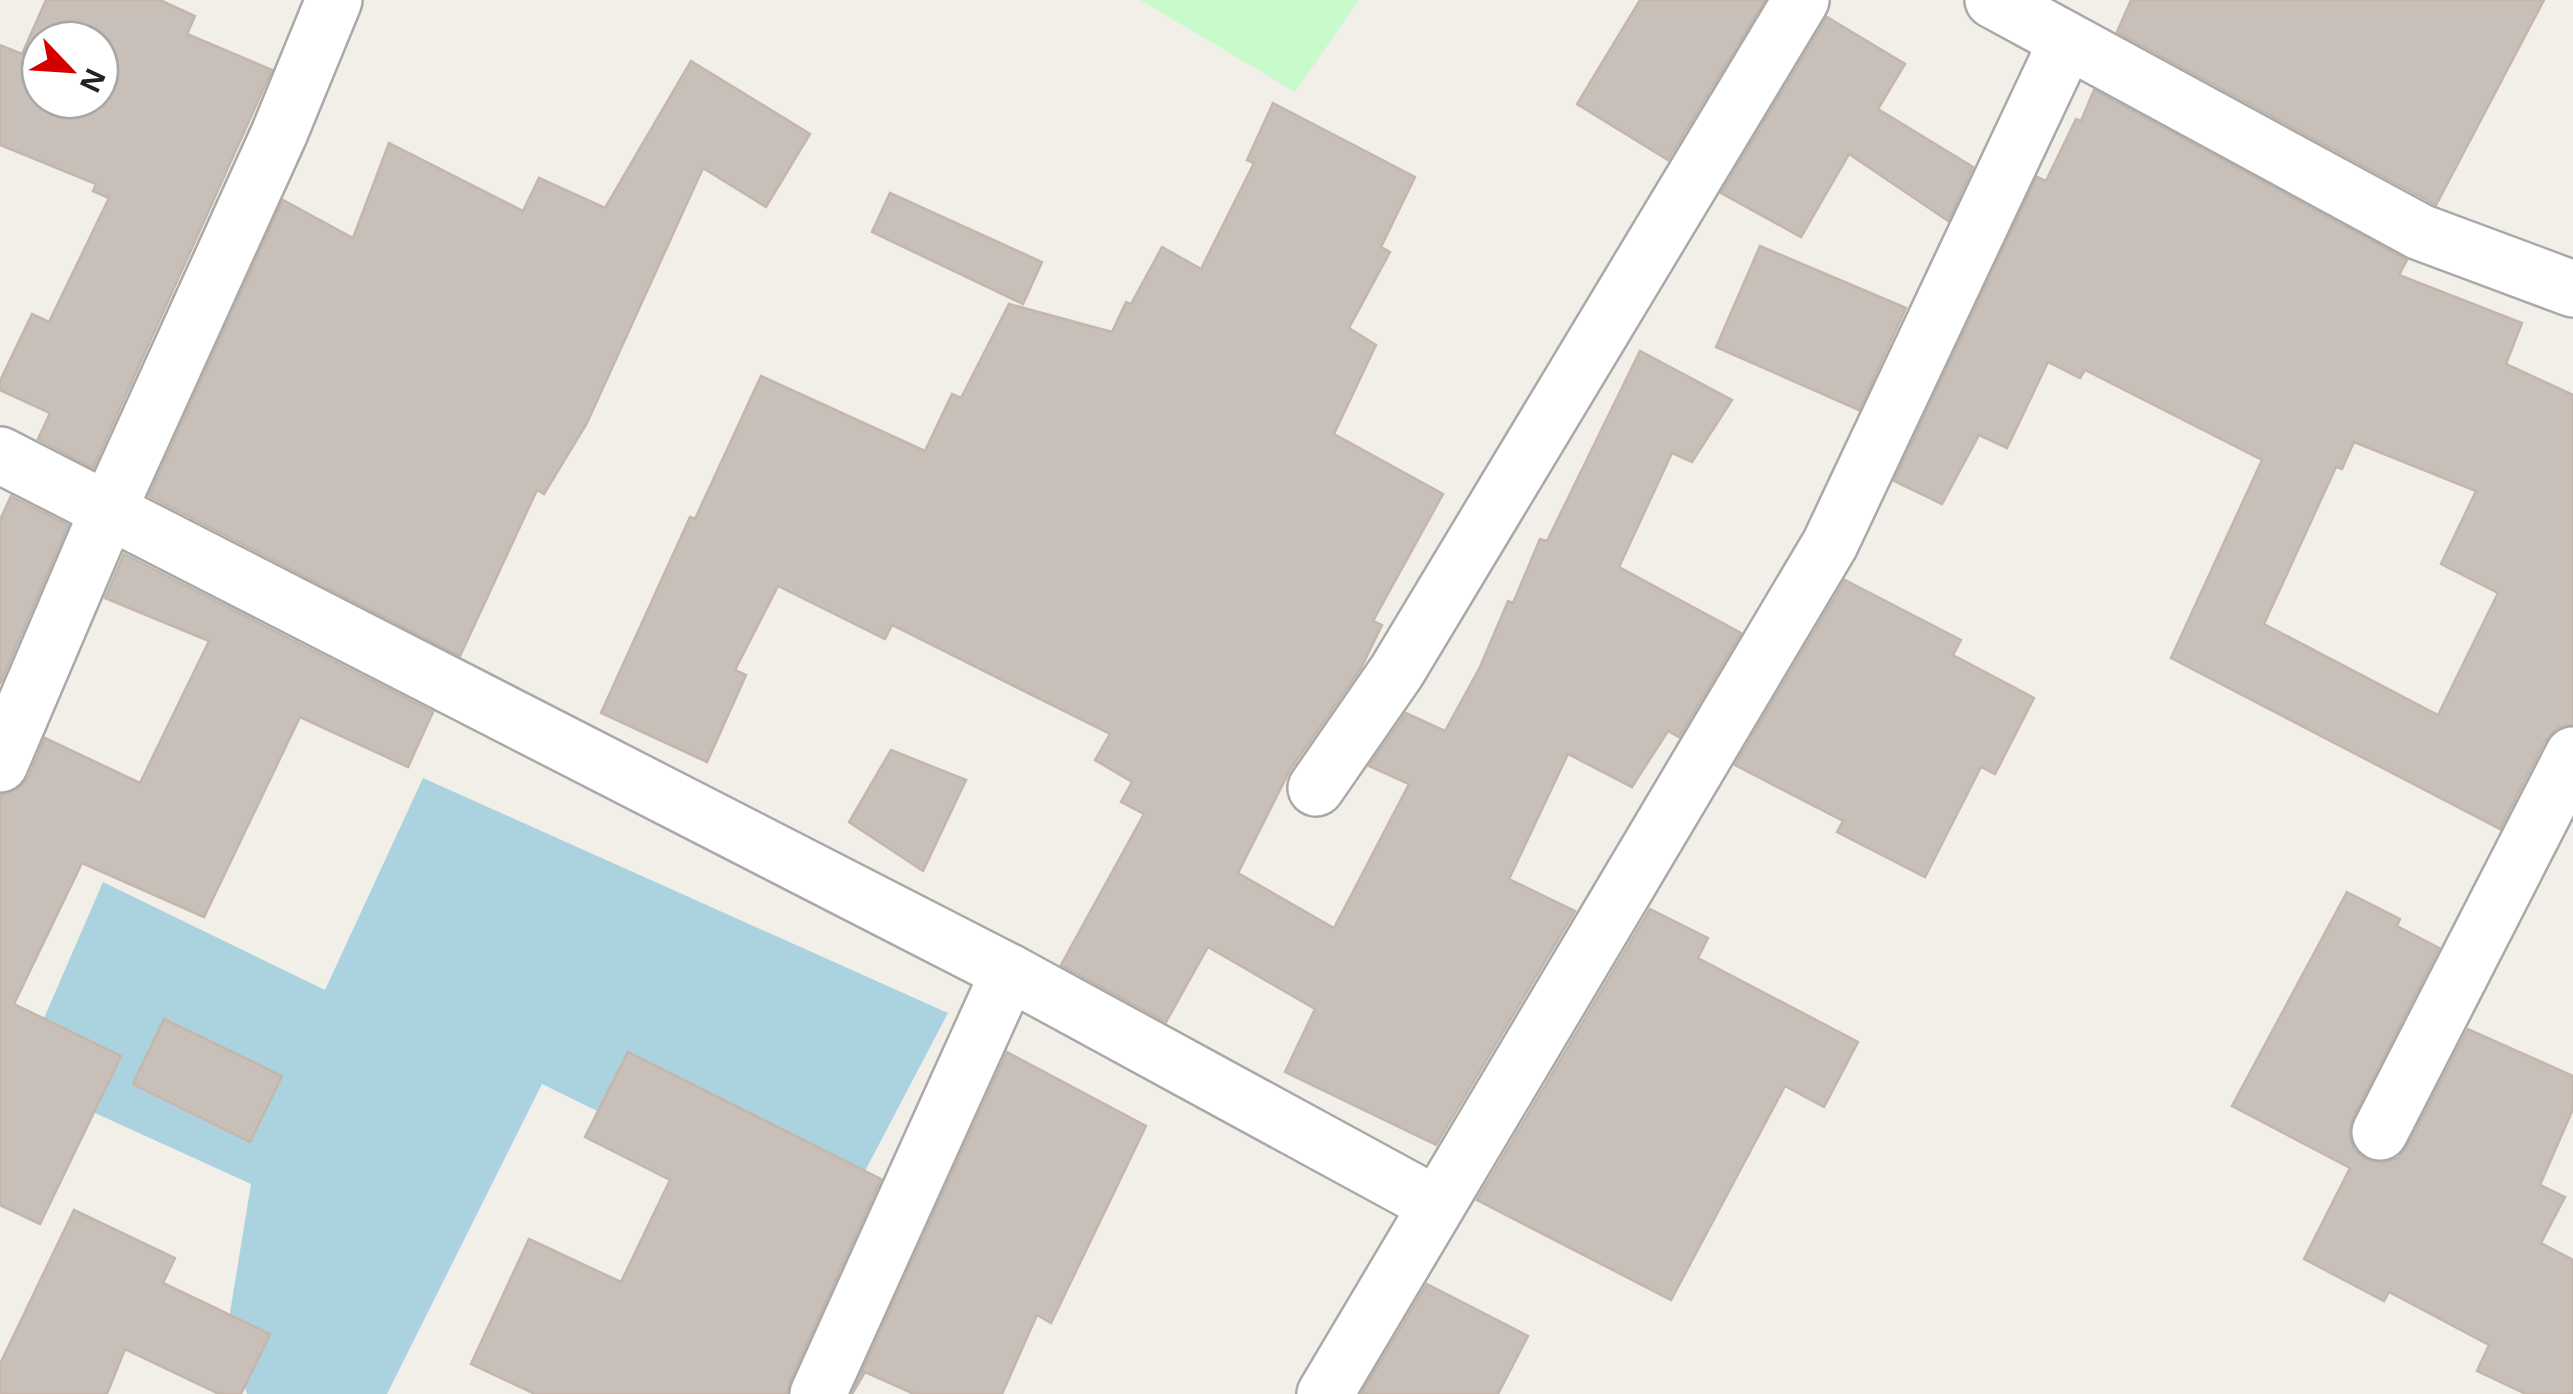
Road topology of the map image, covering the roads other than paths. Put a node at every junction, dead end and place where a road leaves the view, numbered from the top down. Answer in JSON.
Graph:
{"nodes":[{"id":1,"x":334,"y":0,"type":"edge"},
{"id":2,"x":1801,"y":0,"type":"edge"},
{"id":3,"x":1992,"y":0,"type":"edge"},
{"id":4,"x":2067,"y":40,"type":"junction"},
{"id":5,"x":2573,"y":289,"type":"edge"},
{"id":6,"x":0,"y":455,"type":"edge"},
{"id":7,"x":107,"y":513,"type":"junction"},
{"id":8,"x":2573,"y":756,"type":"edge"},
{"id":9,"x":0,"y":764,"type":"edge"},
{"id":10,"x":1316,"y":788,"type":"dead end"},
{"id":11,"x":1008,"y":972,"type":"junction"},
{"id":12,"x":2380,"y":1132,"type":"dead end"},
{"id":13,"x":1435,"y":1204,"type":"junction"},
{"id":14,"x":825,"y":1392,"type":"edge"},
{"id":15,"x":1324,"y":1394,"type":"edge"}],
"edges":[{"from":1,"to":7,"type":"street"},
{"from":2,"to":10,"type":"street"},
{"from":3,"to":4,"type":"street"},
{"from":4,"to":5,"type":"street"},
{"from":4,"to":13,"type":"street"},
{"from":6,"to":7,"type":"street"},
{"from":7,"to":9,"type":"street"},
{"from":7,"to":11,"type":"street"},
{"from":8,"to":12,"type":"street"},
{"from":11,"to":13,"type":"street"},
{"from":11,"to":14,"type":"street"},
{"from":13,"to":15,"type":"street"}]}
